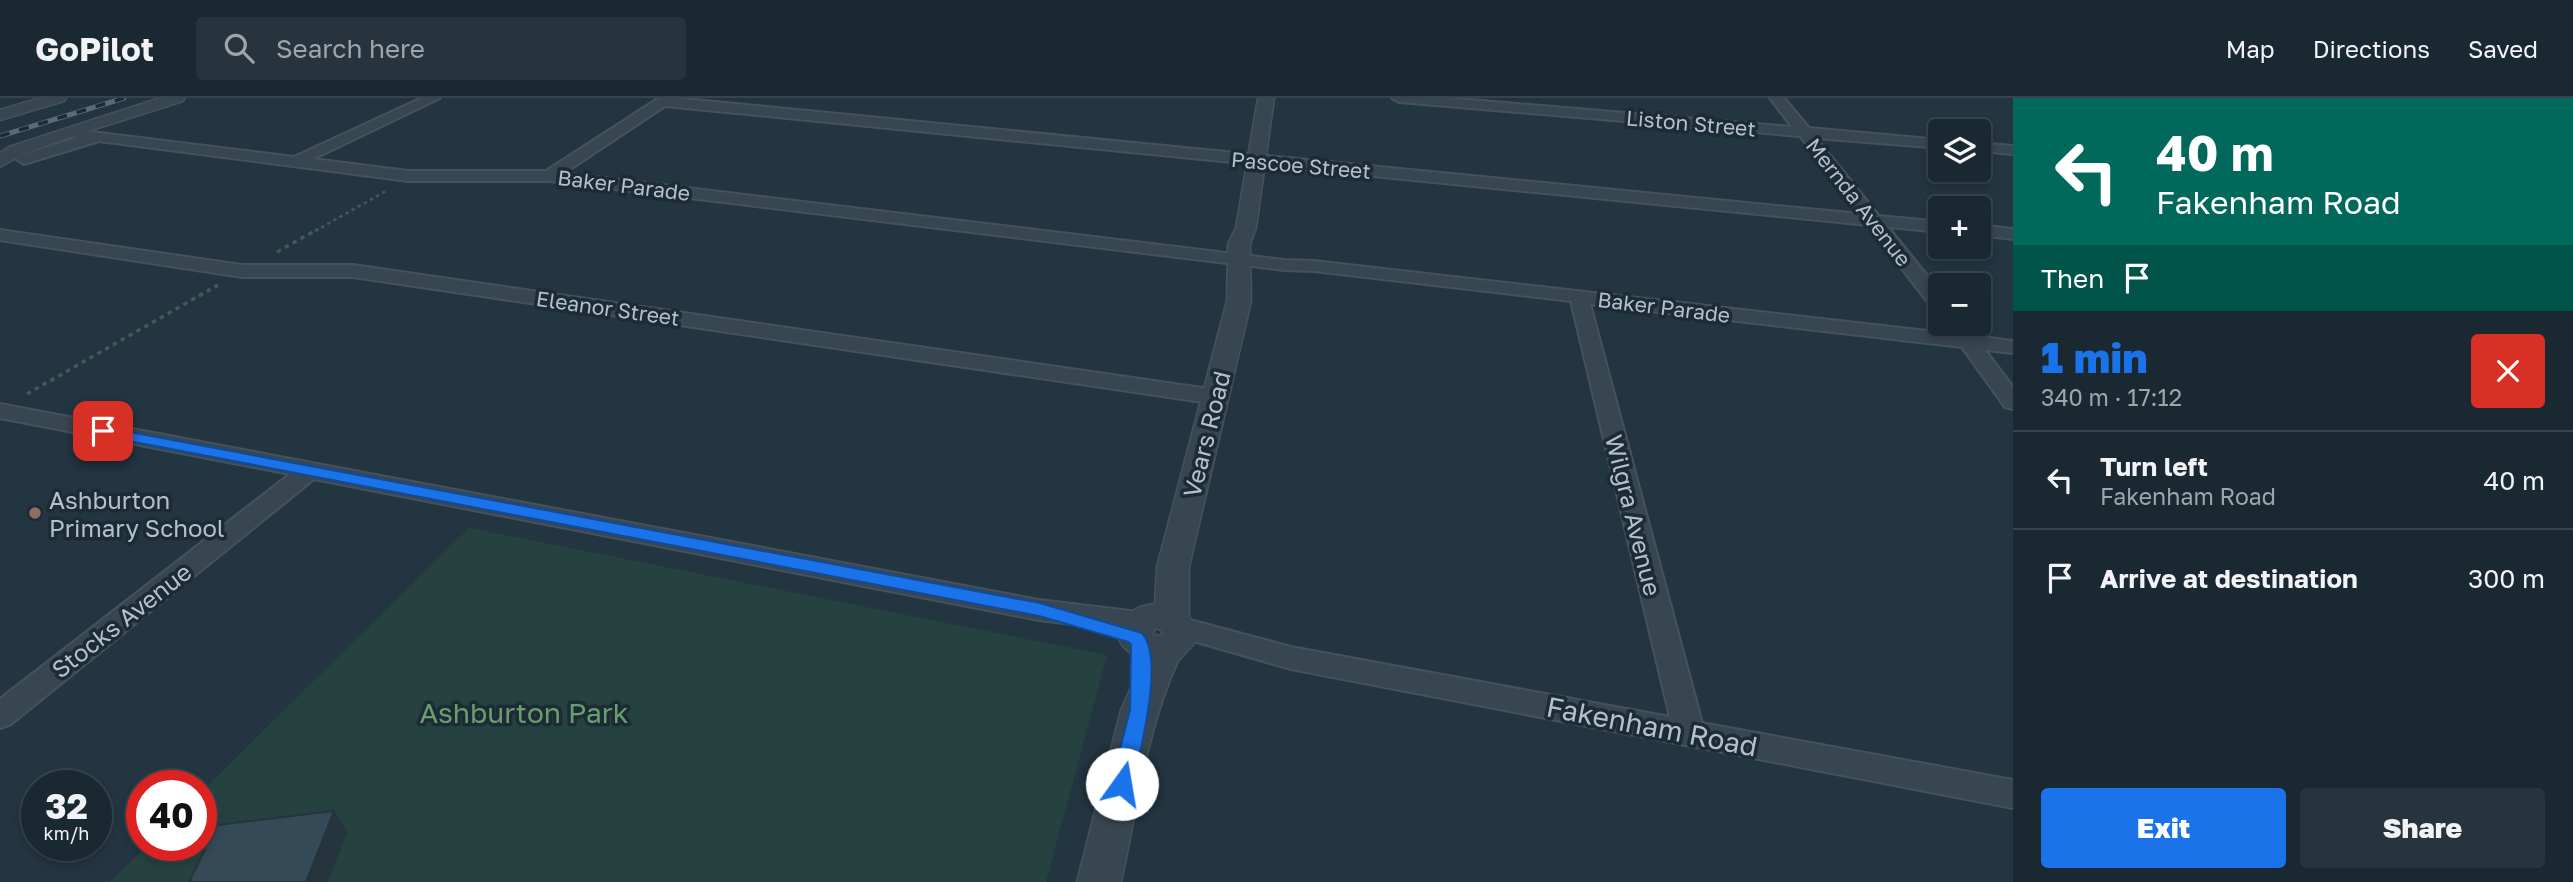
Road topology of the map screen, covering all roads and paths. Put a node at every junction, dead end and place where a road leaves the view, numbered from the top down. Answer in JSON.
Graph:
{"nodes":[{"id":1,"x":58,"y":98,"type":"edge"},
{"id":2,"x":177,"y":98,"type":"edge"},
{"id":3,"x":433,"y":98,"type":"edge"},
{"id":4,"x":1266,"y":98,"type":"edge"},
{"id":5,"x":1399,"y":98,"type":"edge"},
{"id":6,"x":1777,"y":98,"type":"edge"},
{"id":7,"x":665,"y":100,"type":"edge"},
{"id":8,"x":0,"y":115,"type":"edge"},
{"id":9,"x":1804,"y":132,"type":"junction"},
{"id":10,"x":70,"y":133,"type":"junction"},
{"id":11,"x":109,"y":138,"type":"junction"},
{"id":12,"x":1928,"y":143,"type":"edge"},
{"id":13,"x":1991,"y":148,"type":"edge"},
{"id":14,"x":2013,"y":150,"type":"edge"},
{"id":15,"x":24,"y":159,"type":"junction"},
{"id":16,"x":1257,"y":160,"type":"junction"},
{"id":17,"x":0,"y":161,"type":"edge"},
{"id":18,"x":295,"y":162,"type":"junction"},
{"id":19,"x":0,"y":167,"type":"edge"},
{"id":20,"x":549,"y":176,"type":"junction"},
{"id":21,"x":1873,"y":220,"type":"junction"},
{"id":22,"x":1928,"y":226,"type":"edge"},
{"id":23,"x":1991,"y":231,"type":"edge"},
{"id":24,"x":2013,"y":234,"type":"edge"},
{"id":25,"x":0,"y":235,"type":"edge"},
{"id":26,"x":1246,"y":258,"type":"junction"},
{"id":27,"x":1928,"y":290,"type":"edge"},
{"id":28,"x":1579,"y":297,"type":"junction"},
{"id":29,"x":1964,"y":336,"type":"edge"},
{"id":30,"x":1968,"y":342,"type":"junction"},
{"id":31,"x":2013,"y":347,"type":"edge"},
{"id":32,"x":1216,"y":397,"type":"junction"},
{"id":33,"x":2013,"y":402,"type":"edge"},
{"id":34,"x":0,"y":411,"type":"edge"},
{"id":35,"x":309,"y":471,"type":"junction"},
{"id":36,"x":1157,"y":633,"type":"junction"},
{"id":37,"x":0,"y":716,"type":"edge"},
{"id":38,"x":1689,"y":733,"type":"junction"},
{"id":39,"x":2013,"y":794,"type":"edge"},
{"id":40,"x":1099,"y":882,"type":"edge"}],
"edges":[{"from":1,"to":8,"type":"street"},
{"from":2,"to":10,"type":"street"},
{"from":3,"to":18,"type":"street"},
{"from":4,"to":16,"type":"street","name":"Vears Road"},
{"from":5,"to":9,"type":"street","name":"Liston Street"},
{"from":6,"to":9,"type":"street","name":"Mernda Avenue"},
{"from":7,"to":16,"type":"street","name":"Pascoe Street"},
{"from":7,"to":20,"type":"street"},
{"from":9,"to":12,"type":"street","name":"Liston Street"},
{"from":9,"to":21,"type":"street","name":"Mernda Avenue"},
{"from":10,"to":11,"type":"street","name":"Baker Parade"},
{"from":10,"to":15,"type":"street"},
{"from":10,"to":17,"type":"street"},
{"from":11,"to":15,"type":"street"},
{"from":11,"to":18,"type":"street","name":"Baker Parade"},
{"from":13,"to":14,"type":"street"},
{"from":15,"to":19,"type":"street"},
{"from":16,"to":21,"type":"street","name":"Pascoe Street"},
{"from":16,"to":26,"type":"street","name":"Vears Road"},
{"from":18,"to":20,"type":"street","name":"Baker Parade"},
{"from":20,"to":26,"type":"street","name":"Baker Parade"},
{"from":21,"to":22,"type":"street","name":"Pascoe Street"},
{"from":21,"to":27,"type":"street","name":"Mernda Avenue"},
{"from":23,"to":24,"type":"street"},
{"from":25,"to":32,"type":"street","name":"Eleanor Street"},
{"from":26,"to":28,"type":"street","name":"Baker Parade"},
{"from":26,"to":32,"type":"street","name":"Vears Road"},
{"from":28,"to":30,"type":"street","name":"Baker Parade"},
{"from":28,"to":38,"type":"street","name":"Wilgra Avenue"},
{"from":29,"to":30,"type":"street"},
{"from":30,"to":31,"type":"street","name":"Baker Parade"},
{"from":30,"to":33,"type":"street"},
{"from":32,"to":36,"type":"street","name":"Vears Road"},
{"from":34,"to":35,"type":"street","name":"Fakenham Road"},
{"from":35,"to":36,"type":"street","name":"Fakenham Road"},
{"from":35,"to":37,"type":"street","name":"Stocks Avenue"},
{"from":36,"to":38,"type":"street","name":"Fakenham Road"},
{"from":36,"to":40,"type":"street","name":"Vears Road"},
{"from":38,"to":39,"type":"street","name":"Fakenham Road"}]}
